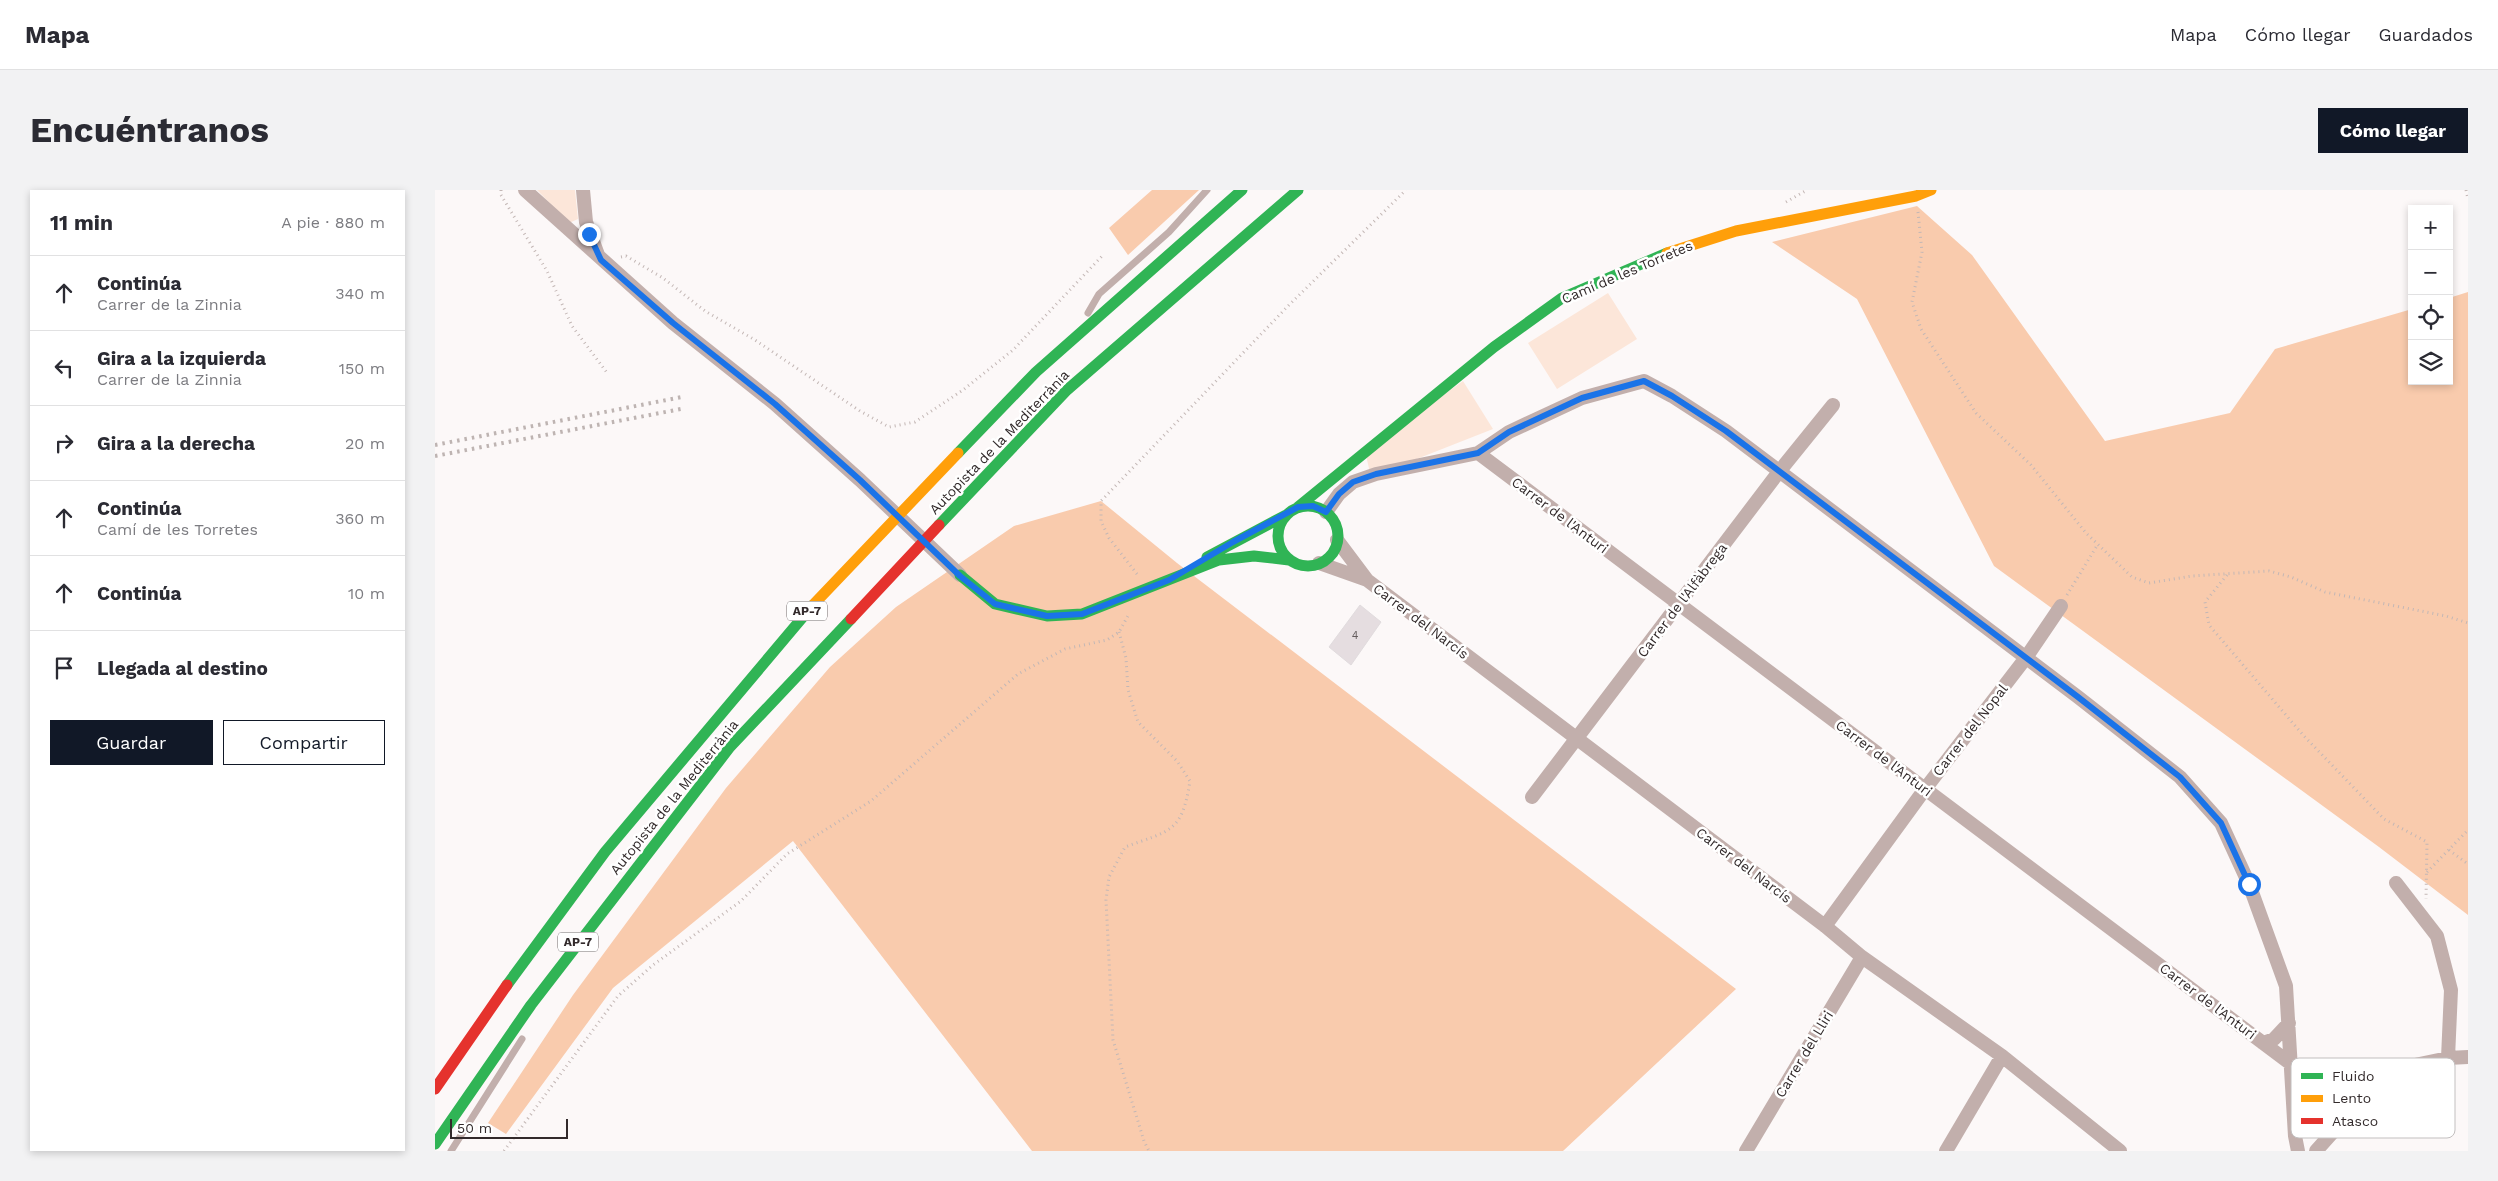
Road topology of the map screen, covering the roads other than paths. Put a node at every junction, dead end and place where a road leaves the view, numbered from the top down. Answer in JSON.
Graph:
{"nodes":[{"id":1,"x":525,"y":190,"type":"edge"},
{"id":2,"x":583,"y":190,"type":"edge"},
{"id":3,"x":1207,"y":190,"type":"edge"},
{"id":4,"x":1242,"y":190,"type":"edge"},
{"id":5,"x":1298,"y":190,"type":"edge"},
{"id":6,"x":1931,"y":190,"type":"edge"},
{"id":7,"x":601,"y":260,"type":"junction"},
{"id":8,"x":1070,"y":342,"type":"junction"},
{"id":9,"x":1833,"y":405,"type":"dead end"},
{"id":10,"x":1478,"y":453,"type":"junction"},
{"id":11,"x":1778,"y":473,"type":"junction"},
{"id":12,"x":1298,"y":507,"type":"junction"},
{"id":13,"x":1326,"y":512,"type":"junction"},
{"id":14,"x":1285,"y":515,"type":"junction"},
{"id":15,"x":1337,"y":540,"type":"junction"},
{"id":16,"x":1289,"y":560,"type":"junction"},
{"id":17,"x":1319,"y":563,"type":"junction"},
{"id":18,"x":960,"y":576,"type":"joint"},
{"id":19,"x":1169,"y":580,"type":"junction"},
{"id":20,"x":1367,"y":580,"type":"junction"},
{"id":21,"x":1680,"y":604,"type":"junction"},
{"id":22,"x":2062,"y":604,"type":"road end"},
{"id":23,"x":2025,"y":659,"type":"junction"},
{"id":24,"x":1576,"y":738,"type":"junction"},
{"id":25,"x":1925,"y":789,"type":"junction"},
{"id":26,"x":1532,"y":797,"type":"dead end"},
{"id":27,"x":2396,"y":883,"type":"dead end"},
{"id":28,"x":1825,"y":926,"type":"junction"},
{"id":29,"x":581,"y":938,"type":"junction"},
{"id":30,"x":1862,"y":958,"type":"junction"},
{"id":31,"x":543,"y":1003,"type":"dead end"},
{"id":32,"x":2289,"y":1023,"type":"junction"},
{"id":33,"x":524,"y":1036,"type":"dead end"},
{"id":34,"x":2263,"y":1043,"type":"junction"},
{"id":35,"x":2003,"y":1056,"type":"junction"},
{"id":36,"x":2468,"y":1057,"type":"edge"},
{"id":37,"x":2448,"y":1058,"type":"joint"},
{"id":38,"x":2291,"y":1064,"type":"joint"},
{"id":39,"x":435,"y":1089,"type":"edge"},
{"id":40,"x":2295,"y":1138,"type":"edge"},
{"id":41,"x":2328,"y":1138,"type":"edge"},
{"id":42,"x":435,"y":1144,"type":"edge"},
{"id":43,"x":451,"y":1151,"type":"edge"},
{"id":44,"x":1746,"y":1151,"type":"edge"},
{"id":45,"x":1946,"y":1151,"type":"edge"},
{"id":46,"x":2120,"y":1151,"type":"edge"},
{"id":47,"x":2298,"y":1151,"type":"edge"},
{"id":48,"x":2317,"y":1151,"type":"edge"}],
"edges":[{"from":1,"to":7,"type":"street"},
{"from":2,"to":7,"type":"street"},
{"from":3,"to":8,"type":"lane"},
{"from":4,"to":8,"type":"main road","name":"Autopista de la Mediterrània","number":"AP-7"},
{"from":5,"to":29,"type":"main road","name":"Autopista de la Mediterrània","number":"AP-7"},
{"from":6,"to":12,"type":"main road","name":"Camí de les Torretes"},
{"from":7,"to":18,"type":"street"},
{"from":8,"to":39,"type":"main road","name":"Autopista de la Mediterrània","number":"AP-7"},
{"from":9,"to":11,"type":"street","name":"Carrer de l'Alfàbrega"},
{"from":10,"to":11,"type":"street"},
{"from":10,"to":13,"type":"street"},
{"from":10,"to":21,"type":"street","name":"Carrer de l'Anturi"},
{"from":11,"to":21,"type":"street","name":"Carrer de l'Alfàbrega"},
{"from":11,"to":23,"type":"street"},
{"from":12,"to":13,"type":"main road"},
{"from":12,"to":14,"type":"main road"},
{"from":13,"to":15,"type":"main road"},
{"from":14,"to":16,"type":"main road"},
{"from":14,"to":19,"type":"main road"},
{"from":15,"to":17,"type":"main road"},
{"from":15,"to":20,"type":"street","name":"Carrer del Narcís"},
{"from":16,"to":17,"type":"main road"},
{"from":16,"to":19,"type":"main road"},
{"from":17,"to":20,"type":"street","name":"Carrer del Narcís"},
{"from":18,"to":19,"type":"main road"},
{"from":20,"to":24,"type":"street","name":"Carrer del Narcís"},
{"from":21,"to":24,"type":"street","name":"Carrer de l'Alfàbrega"},
{"from":21,"to":25,"type":"street","name":"Carrer de l'Anturi"},
{"from":22,"to":23,"type":"street","name":"Carrer del Nopal"},
{"from":23,"to":25,"type":"street","name":"Carrer del Nopal"},
{"from":23,"to":32,"type":"street"},
{"from":24,"to":26,"type":"street","name":"Carrer de l'Alfàbrega"},
{"from":24,"to":28,"type":"street","name":"Carrer del Narcís"},
{"from":25,"to":28,"type":"street","name":"Carrer del Nopal"},
{"from":25,"to":34,"type":"street","name":"Carrer de l'Anturi"},
{"from":27,"to":37,"type":"street"},
{"from":28,"to":30,"type":"street","name":"Carrer del Narcís"},
{"from":29,"to":31,"type":"lane"},
{"from":29,"to":42,"type":"main road","name":"Autopista de la Mediterrània","number":"AP-7"},
{"from":30,"to":35,"type":"street","name":"Carrer del Narcís"},
{"from":30,"to":44,"type":"street","name":"Carrer del Lliri"},
{"from":32,"to":34,"type":"street"},
{"from":32,"to":38,"type":"street"},
{"from":33,"to":43,"type":"lane"},
{"from":34,"to":38,"type":"street","name":"Carrer de l'Anturi"},
{"from":35,"to":45,"type":"street"},
{"from":35,"to":46,"type":"street","name":"Carrer del Narcís"},
{"from":36,"to":37,"type":"street"},
{"from":40,"to":47,"type":"street"},
{"from":41,"to":48,"type":"street"}]}
